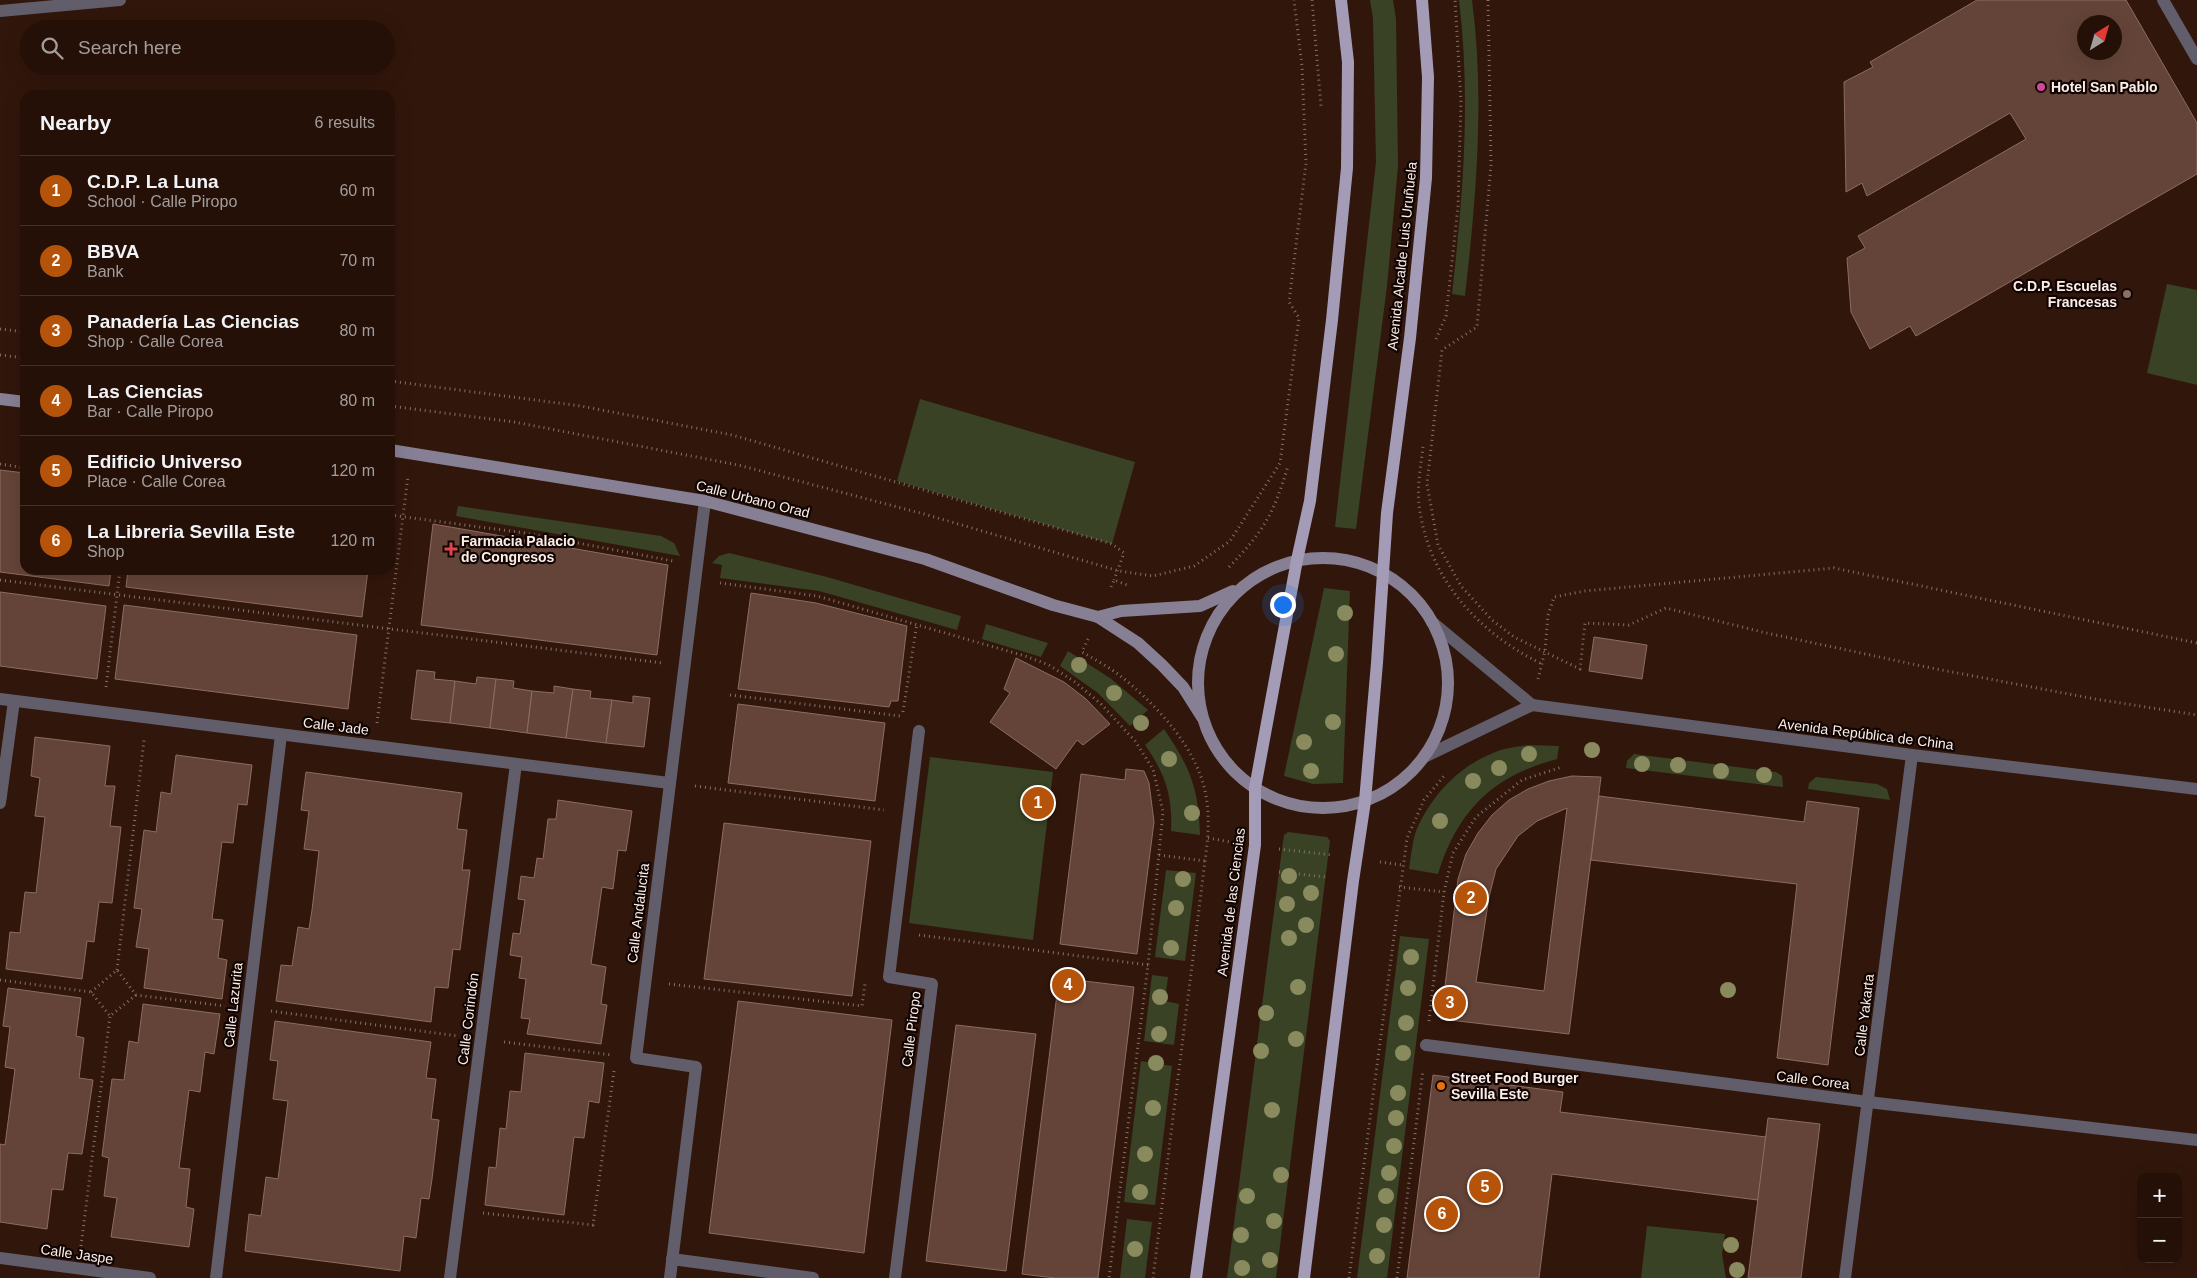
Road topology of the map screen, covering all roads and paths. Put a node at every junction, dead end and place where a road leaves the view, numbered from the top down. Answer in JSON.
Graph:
{"nodes":[{"id":1,"x":120,"y":0,"type":"edge"},
{"id":2,"x":1294,"y":0,"type":"edge"},
{"id":3,"x":1312,"y":0,"type":"edge"},
{"id":4,"x":1341,"y":0,"type":"edge"},
{"id":5,"x":1422,"y":0,"type":"edge"},
{"id":6,"x":1455,"y":0,"type":"edge"},
{"id":7,"x":1488,"y":0,"type":"edge"},
{"id":8,"x":2163,"y":0,"type":"edge"},
{"id":9,"x":0,"y":11,"type":"edge"},
{"id":10,"x":2197,"y":59,"type":"edge"},
{"id":11,"x":1321,"y":108,"type":"dead end"},
{"id":12,"x":0,"y":329,"type":"edge"},
{"id":13,"x":20,"y":331,"type":"edge"},
{"id":14,"x":1434,"y":345,"type":"dead end"},
{"id":15,"x":0,"y":355,"type":"edge"},
{"id":16,"x":20,"y":357,"type":"edge"},
{"id":17,"x":395,"y":382,"type":"edge"},
{"id":18,"x":0,"y":399,"type":"edge"},
{"id":19,"x":20,"y":401,"type":"edge"},
{"id":20,"x":395,"y":407,"type":"edge"},
{"id":21,"x":395,"y":450,"type":"edge"},
{"id":22,"x":410,"y":452,"type":"junction"},
{"id":23,"x":0,"y":464,"type":"edge"},
{"id":24,"x":1288,"y":466,"type":"dead end"},
{"id":25,"x":20,"y":467,"type":"edge"},
{"id":26,"x":1419,"y":482,"type":"dead end"},
{"id":27,"x":705,"y":501,"type":"junction"},
{"id":28,"x":1297,"y":560,"type":"junction"},
{"id":29,"x":1119,"y":571,"type":"junction"},
{"id":30,"x":1222,"y":572,"type":"dead end"},
{"id":31,"x":1384,"y":574,"type":"junction"},
{"id":32,"x":119,"y":575,"type":"edge"},
{"id":33,"x":0,"y":580,"type":"edge"},
{"id":34,"x":1114,"y":580,"type":"junction"},
{"id":35,"x":1133,"y":587,"type":"dead end"},
{"id":36,"x":1241,"y":587,"type":"junction"},
{"id":37,"x":117,"y":595,"type":"junction"},
{"id":38,"x":1098,"y":618,"type":"junction"},
{"id":39,"x":1432,"y":622,"type":"junction"},
{"id":40,"x":917,"y":623,"type":"dead end"},
{"id":41,"x":389,"y":629,"type":"junction"},
{"id":42,"x":2197,"y":643,"type":"edge"},
{"id":43,"x":1545,"y":651,"type":"junction"},
{"id":44,"x":684,"y":666,"type":"junction"},
{"id":45,"x":730,"y":695,"type":"dead end"},
{"id":46,"x":0,"y":699,"type":"edge"},
{"id":47,"x":14,"y":701,"type":"junction"},
{"id":48,"x":1532,"y":705,"type":"junction"},
{"id":49,"x":103,"y":712,"type":"junction"},
{"id":50,"x":2197,"y":715,"type":"edge"},
{"id":51,"x":895,"y":716,"type":"junction"},
{"id":52,"x":1202,"y":717,"type":"junction"},
{"id":53,"x":147,"y":718,"type":"junction"},
{"id":54,"x":894,"y":725,"type":"dead end"},
{"id":55,"x":919,"y":731,"type":"dead end"},
{"id":56,"x":281,"y":735,"type":"junction"},
{"id":57,"x":374,"y":746,"type":"junction"},
{"id":58,"x":1912,"y":755,"type":"junction"},
{"id":59,"x":1424,"y":757,"type":"junction"},
{"id":60,"x":516,"y":764,"type":"junction"},
{"id":61,"x":1562,"y":767,"type":"dead end"},
{"id":62,"x":1450,"y":771,"type":"dead end"},
{"id":63,"x":669,"y":783,"type":"junction"},
{"id":64,"x":1255,"y":788,"type":"junction"},
{"id":65,"x":2197,"y":789,"type":"edge"},
{"id":66,"x":886,"y":800,"type":"dead end"},
{"id":67,"x":1365,"y":801,"type":"junction"},
{"id":68,"x":0,"y":803,"type":"edge"},
{"id":69,"x":884,"y":810,"type":"junction"},
{"id":70,"x":883,"y":820,"type":"dead end"},
{"id":71,"x":1282,"y":849,"type":"dead end"},
{"id":72,"x":1158,"y":855,"type":"dead end"},
{"id":73,"x":1328,"y":855,"type":"dead end"},
{"id":74,"x":1205,"y":861,"type":"junction"},
{"id":75,"x":1279,"y":872,"type":"dead end"},
{"id":76,"x":1326,"y":877,"type":"dead end"},
{"id":77,"x":1399,"y":887,"type":"junction"},
{"id":78,"x":1444,"y":892,"type":"junction"},
{"id":79,"x":894,"y":931,"type":"junction"},
{"id":80,"x":1148,"y":965,"type":"dead end"},
{"id":81,"x":117,"y":970,"type":"junction"},
{"id":82,"x":866,"y":977,"type":"dead end"},
{"id":83,"x":0,"y":980,"type":"edge"},
{"id":84,"x":645,"y":981,"type":"junction"},
{"id":85,"x":91,"y":992,"type":"junction"},
{"id":86,"x":136,"y":995,"type":"junction"},
{"id":87,"x":249,"y":1008,"type":"junction"},
{"id":88,"x":110,"y":1016,"type":"junction"},
{"id":89,"x":480,"y":1039,"type":"junction"},
{"id":90,"x":1426,"y":1046,"type":"junction"},
{"id":91,"x":616,"y":1055,"type":"junction"},
{"id":92,"x":636,"y":1058,"type":"junction"},
{"id":93,"x":1868,"y":1102,"type":"junction"},
{"id":94,"x":2197,"y":1140,"type":"edge"},
{"id":95,"x":460,"y":1209,"type":"junction"},
{"id":96,"x":0,"y":1258,"type":"edge"},
{"id":97,"x":672,"y":1259,"type":"junction"},
{"id":98,"x":78,"y":1269,"type":"junction"},
{"id":99,"x":150,"y":1278,"type":"edge"},
{"id":100,"x":216,"y":1278,"type":"edge"},
{"id":101,"x":450,"y":1278,"type":"edge"},
{"id":102,"x":670,"y":1278,"type":"edge"},
{"id":103,"x":813,"y":1278,"type":"edge"},
{"id":104,"x":895,"y":1278,"type":"edge"},
{"id":105,"x":1153,"y":1278,"type":"edge"},
{"id":106,"x":1196,"y":1278,"type":"edge"},
{"id":107,"x":1304,"y":1278,"type":"edge"},
{"id":108,"x":1350,"y":1278,"type":"edge"},
{"id":109,"x":1397,"y":1278,"type":"edge"},
{"id":110,"x":1845,"y":1278,"type":"edge"}],
"edges":[{"from":1,"to":9,"type":"street"},
{"from":2,"to":29,"type":"path"},
{"from":3,"to":11,"type":"path"},
{"from":4,"to":28,"type":"main road","name":"Avenida de las Ciencias"},
{"from":5,"to":31,"type":"main road","name":"Avenida Alcalde Luis Uruñuela"},
{"from":6,"to":14,"type":"path"},
{"from":7,"to":43,"type":"path"},
{"from":8,"to":10,"type":"street"},
{"from":12,"to":13,"type":"path"},
{"from":15,"to":16,"type":"path"},
{"from":17,"to":29,"type":"path"},
{"from":18,"to":19,"type":"street"},
{"from":20,"to":29,"type":"path"},
{"from":21,"to":22,"type":"street","name":"Calle Urbano Orad"},
{"from":22,"to":27,"type":"street","name":"Calle Urbano Orad"},
{"from":22,"to":41,"type":"path"},
{"from":23,"to":25,"type":"path"},
{"from":24,"to":30,"type":"path"},
{"from":26,"to":43,"type":"path"},
{"from":27,"to":38,"type":"street","name":"Calle Urbano Orad"},
{"from":27,"to":44,"type":"street","name":"Calle Andalucita"},
{"from":28,"to":31,"type":"street"},
{"from":28,"to":36,"type":"street"},
{"from":28,"to":64,"type":"main road","name":"Avenida de las Ciencias"},
{"from":29,"to":34,"type":"path"},
{"from":31,"to":39,"type":"street"},
{"from":31,"to":67,"type":"main road"},
{"from":32,"to":37,"type":"path"},
{"from":33,"to":37,"type":"path"},
{"from":34,"to":35,"type":"path"},
{"from":34,"to":38,"type":"path"},
{"from":36,"to":38,"type":"street"},
{"from":36,"to":52,"type":"street"},
{"from":37,"to":41,"type":"path"},
{"from":37,"to":49,"type":"path"},
{"from":38,"to":52,"type":"street","name":"Calle Urbano Orad"},
{"from":38,"to":74,"type":"path"},
{"from":39,"to":48,"type":"street"},
{"from":39,"to":59,"type":"street"},
{"from":40,"to":51,"type":"path"},
{"from":41,"to":44,"type":"path"},
{"from":41,"to":57,"type":"path"},
{"from":42,"to":43,"type":"path"},
{"from":43,"to":50,"type":"path"},
{"from":44,"to":63,"type":"street","name":"Calle Andalucita"},
{"from":45,"to":51,"type":"path"},
{"from":46,"to":47,"type":"street","name":"Calle Jade"},
{"from":47,"to":49,"type":"street","name":"Calle Jade"},
{"from":47,"to":68,"type":"street"},
{"from":48,"to":58,"type":"street","name":"Avenida República de China"},
{"from":48,"to":59,"type":"street"},
{"from":49,"to":53,"type":"street","name":"Calle Jade"},
{"from":51,"to":54,"type":"path"},
{"from":52,"to":64,"type":"street"},
{"from":53,"to":56,"type":"street","name":"Calle Jade"},
{"from":53,"to":81,"type":"path"},
{"from":55,"to":79,"type":"street","name":"Calle Piropo"},
{"from":56,"to":57,"type":"street","name":"Calle Jade"},
{"from":56,"to":87,"type":"street","name":"Calle Lazurita"},
{"from":57,"to":60,"type":"street","name":"Calle Jade"},
{"from":58,"to":65,"type":"street","name":"Avenida República de China"},
{"from":58,"to":93,"type":"street","name":"Calle Yakarta"},
{"from":59,"to":67,"type":"street"},
{"from":60,"to":63,"type":"street","name":"Calle Jade"},
{"from":60,"to":89,"type":"street","name":"Calle Corindón"},
{"from":61,"to":78,"type":"path"},
{"from":62,"to":77,"type":"path"},
{"from":63,"to":69,"type":"path"},
{"from":63,"to":84,"type":"street","name":"Calle Andalucita"},
{"from":64,"to":67,"type":"street"},
{"from":64,"to":106,"type":"main road","name":"Avenida de las Ciencias"},
{"from":66,"to":69,"type":"path"},
{"from":67,"to":107,"type":"main road"},
{"from":69,"to":70,"type":"path"},
{"from":71,"to":73,"type":"path"},
{"from":72,"to":74,"type":"path"},
{"from":74,"to":105,"type":"path"},
{"from":75,"to":76,"type":"path"},
{"from":77,"to":78,"type":"path"},
{"from":77,"to":108,"type":"path"},
{"from":78,"to":90,"type":"path"},
{"from":79,"to":80,"type":"path"},
{"from":79,"to":104,"type":"street","name":"Calle Piropo"},
{"from":81,"to":85,"type":"path"},
{"from":81,"to":86,"type":"path"},
{"from":82,"to":84,"type":"path"},
{"from":83,"to":85,"type":"path"},
{"from":84,"to":92,"type":"street","name":"Calle Andalucita"},
{"from":85,"to":88,"type":"path"},
{"from":86,"to":87,"type":"path"},
{"from":86,"to":88,"type":"path"},
{"from":87,"to":89,"type":"path"},
{"from":87,"to":100,"type":"street","name":"Calle Lazurita"},
{"from":88,"to":98,"type":"path"},
{"from":89,"to":91,"type":"path"},
{"from":89,"to":95,"type":"street","name":"Calle Corindón"},
{"from":90,"to":93,"type":"street","name":"Calle Corea"},
{"from":90,"to":109,"type":"path"},
{"from":91,"to":92,"type":"path"},
{"from":91,"to":95,"type":"path"},
{"from":92,"to":97,"type":"street"},
{"from":93,"to":94,"type":"street","name":"Calle Corea"},
{"from":93,"to":110,"type":"street","name":"Calle Yakarta"},
{"from":95,"to":101,"type":"street","name":"Calle Corindón"},
{"from":96,"to":98,"type":"street","name":"Calle Jaspe"},
{"from":97,"to":102,"type":"street"},
{"from":97,"to":103,"type":"street"},
{"from":98,"to":99,"type":"street","name":"Calle Jaspe"}]}
